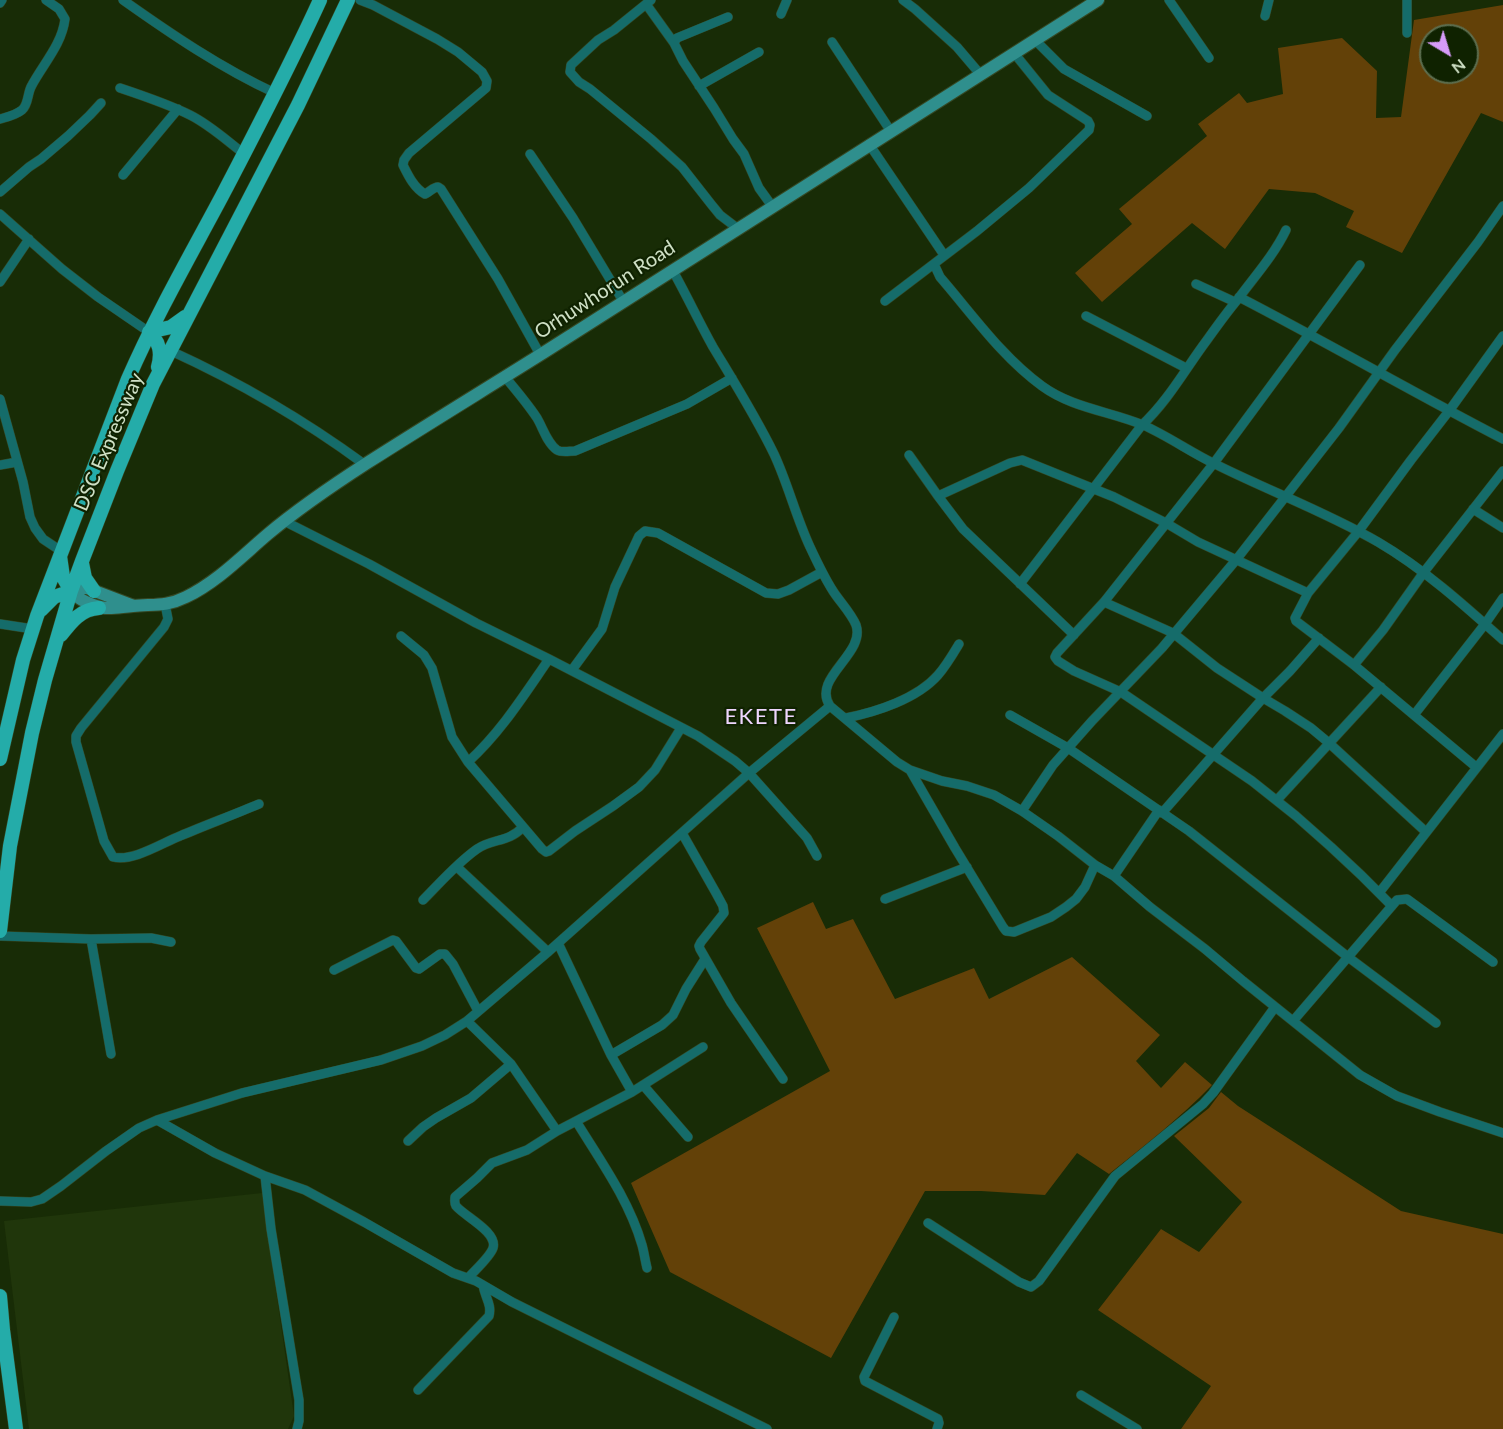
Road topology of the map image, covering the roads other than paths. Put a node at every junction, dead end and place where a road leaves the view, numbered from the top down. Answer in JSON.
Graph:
{"nodes":[{"id":1,"x":46,"y":0,"type":"edge"},
{"id":2,"x":123,"y":0,"type":"edge"},
{"id":3,"x":320,"y":0,"type":"edge"},
{"id":4,"x":352,"y":0,"type":"edge"},
{"id":5,"x":787,"y":0,"type":"edge"},
{"id":6,"x":903,"y":0,"type":"edge"},
{"id":7,"x":1169,"y":0,"type":"edge"},
{"id":8,"x":1269,"y":0,"type":"edge"},
{"id":9,"x":1407,"y":0,"type":"edge"},
{"id":10,"x":1096,"y":1,"type":"edge"},
{"id":11,"x":649,"y":2,"type":"edge"},
{"id":12,"x":781,"y":14,"type":"dead end"},
{"id":13,"x":1265,"y":16,"type":"dead end"},
{"id":14,"x":728,"y":17,"type":"dead end"},
{"id":15,"x":1407,"y":33,"type":"dead end"},
{"id":16,"x":1035,"y":39,"type":"junction"},
{"id":17,"x":832,"y":42,"type":"dead end"},
{"id":18,"x":674,"y":43,"type":"junction"},
{"id":19,"x":759,"y":52,"type":"dead end"},
{"id":20,"x":1014,"y":53,"type":"junction"},
{"id":21,"x":1209,"y":58,"type":"dead end"},
{"id":22,"x":980,"y":74,"type":"junction"},
{"id":23,"x":699,"y":86,"type":"junction"},
{"id":24,"x":120,"y":88,"type":"dead end"},
{"id":25,"x":275,"y":93,"type":"junction"},
{"id":26,"x":101,"y":103,"type":"dead end"},
{"id":27,"x":178,"y":110,"type":"junction"},
{"id":28,"x":1147,"y":116,"type":"dead end"},
{"id":29,"x":0,"y":119,"type":"edge"},
{"id":30,"x":890,"y":130,"type":"junction"},
{"id":31,"x":869,"y":144,"type":"junction"},
{"id":32,"x":243,"y":153,"type":"junction"},
{"id":33,"x":530,"y":154,"type":"dead end"},
{"id":34,"x":123,"y":175,"type":"dead end"},
{"id":35,"x":0,"y":192,"type":"edge"},
{"id":36,"x":772,"y":206,"type":"junction"},
{"id":37,"x":1503,"y":206,"type":"edge"},
{"id":38,"x":0,"y":214,"type":"edge"},
{"id":39,"x":736,"y":228,"type":"junction"},
{"id":40,"x":1286,"y":230,"type":"dead end"},
{"id":41,"x":29,"y":240,"type":"junction"},
{"id":42,"x":944,"y":255,"type":"junction"},
{"id":43,"x":934,"y":264,"type":"junction"},
{"id":44,"x":1360,"y":265,"type":"dead end"},
{"id":45,"x":673,"y":270,"type":"junction"},
{"id":46,"x":0,"y":282,"type":"edge"},
{"id":47,"x":1196,"y":284,"type":"dead end"},
{"id":48,"x":1237,"y":300,"type":"junction"},
{"id":49,"x":623,"y":301,"type":"junction"},
{"id":50,"x":885,"y":301,"type":"dead end"},
{"id":51,"x":190,"y":311,"type":"junction"},
{"id":52,"x":1086,"y":316,"type":"dead end"},
{"id":53,"x":149,"y":332,"type":"junction"},
{"id":54,"x":1310,"y":334,"type":"junction"},
{"id":55,"x":1503,"y":336,"type":"edge"},
{"id":56,"x":171,"y":351,"type":"junction"},
{"id":57,"x":542,"y":354,"type":"junction"},
{"id":58,"x":1186,"y":368,"type":"junction"},
{"id":59,"x":1380,"y":372,"type":"junction"},
{"id":60,"x":505,"y":376,"type":"junction"},
{"id":61,"x":732,"y":378,"type":"junction"},
{"id":62,"x":153,"y":384,"type":"junction"},
{"id":63,"x":0,"y":399,"type":"edge"},
{"id":64,"x":1449,"y":411,"type":"junction"},
{"id":65,"x":1142,"y":425,"type":"junction"},
{"id":66,"x":1503,"y":439,"type":"edge"},
{"id":67,"x":909,"y":455,"type":"dead end"},
{"id":68,"x":17,"y":462,"type":"junction"},
{"id":69,"x":1214,"y":463,"type":"junction"},
{"id":70,"x":364,"y":464,"type":"junction"},
{"id":71,"x":0,"y":465,"type":"edge"},
{"id":72,"x":1503,"y":471,"type":"edge"},
{"id":73,"x":1093,"y":488,"type":"junction"},
{"id":74,"x":938,"y":496,"type":"junction"},
{"id":75,"x":1286,"y":496,"type":"junction"},
{"id":76,"x":1473,"y":509,"type":"junction"},
{"id":77,"x":284,"y":521,"type":"junction"},
{"id":78,"x":1166,"y":523,"type":"junction"},
{"id":79,"x":1503,"y":528,"type":"edge"},
{"id":80,"x":1358,"y":532,"type":"junction"},
{"id":81,"x":61,"y":551,"type":"junction"},
{"id":82,"x":1236,"y":560,"type":"junction"},
{"id":83,"x":82,"y":561,"type":"junction"},
{"id":84,"x":822,"y":572,"type":"junction"},
{"id":85,"x":1424,"y":572,"type":"junction"},
{"id":86,"x":1020,"y":584,"type":"junction"},
{"id":87,"x":71,"y":591,"type":"junction"},
{"id":88,"x":94,"y":591,"type":"junction"},
{"id":89,"x":1308,"y":593,"type":"junction"},
{"id":90,"x":1503,"y":598,"type":"edge"},
{"id":91,"x":1104,"y":602,"type":"junction"},
{"id":92,"x":165,"y":604,"type":"junction"},
{"id":93,"x":134,"y":606,"type":"junction"},
{"id":94,"x":99,"y":608,"type":"junction"},
{"id":95,"x":35,"y":622,"type":"junction"},
{"id":96,"x":0,"y":624,"type":"edge"},
{"id":97,"x":1485,"y":624,"type":"junction"},
{"id":98,"x":1173,"y":633,"type":"junction"},
{"id":99,"x":1074,"y":635,"type":"junction"},
{"id":100,"x":401,"y":636,"type":"dead end"},
{"id":101,"x":1319,"y":638,"type":"junction"},
{"id":102,"x":58,"y":639,"type":"junction"},
{"id":103,"x":1503,"y":640,"type":"edge"},
{"id":104,"x":960,"y":644,"type":"dead end"},
{"id":105,"x":549,"y":659,"type":"junction"},
{"id":106,"x":1354,"y":665,"type":"junction"},
{"id":107,"x":572,"y":670,"type":"junction"},
{"id":108,"x":1381,"y":687,"type":"junction"},
{"id":109,"x":1121,"y":692,"type":"junction"},
{"id":110,"x":1263,"y":698,"type":"junction"},
{"id":111,"x":830,"y":706,"type":"junction"},
{"id":112,"x":1010,"y":715,"type":"dead end"},
{"id":113,"x":1414,"y":715,"type":"junction"},
{"id":114,"x":846,"y":718,"type":"junction"},
{"id":115,"x":681,"y":728,"type":"junction"},
{"id":116,"x":1503,"y":734,"type":"edge"},
{"id":117,"x":1329,"y":743,"type":"junction"},
{"id":118,"x":1068,"y":748,"type":"junction"},
{"id":119,"x":1213,"y":756,"type":"junction"},
{"id":120,"x":0,"y":759,"type":"edge"},
{"id":121,"x":468,"y":762,"type":"junction"},
{"id":122,"x":1476,"y":767,"type":"junction"},
{"id":123,"x":910,"y":770,"type":"junction"},
{"id":124,"x":748,"y":773,"type":"junction"},
{"id":125,"x":1277,"y":801,"type":"junction"},
{"id":126,"x":259,"y":804,"type":"dead end"},
{"id":127,"x":1022,"y":811,"type":"junction"},
{"id":128,"x":1160,"y":812,"type":"junction"},
{"id":129,"x":523,"y":827,"type":"junction"},
{"id":130,"x":1426,"y":832,"type":"junction"},
{"id":131,"x":682,"y":833,"type":"junction"},
{"id":132,"x":817,"y":856,"type":"dead end"},
{"id":133,"x":1095,"y":865,"type":"junction"},
{"id":134,"x":457,"y":867,"type":"junction"},
{"id":135,"x":966,"y":867,"type":"junction"},
{"id":136,"x":1114,"y":876,"type":"junction"},
{"id":137,"x":1378,"y":892,"type":"junction"},
{"id":138,"x":885,"y":898,"type":"dead end"},
{"id":139,"x":423,"y":900,"type":"dead end"},
{"id":140,"x":1392,"y":906,"type":"junction"},
{"id":141,"x":0,"y":931,"type":"edge"},
{"id":142,"x":0,"y":936,"type":"edge"},
{"id":143,"x":91,"y":939,"type":"junction"},
{"id":144,"x":171,"y":942,"type":"dead end"},
{"id":145,"x":558,"y":943,"type":"junction"},
{"id":146,"x":548,"y":952,"type":"junction"},
{"id":147,"x":1348,"y":957,"type":"junction"},
{"id":148,"x":705,"y":959,"type":"junction"},
{"id":149,"x":1493,"y":963,"type":"dead end"},
{"id":150,"x":333,"y":970,"type":"dead end"},
{"id":151,"x":1275,"y":1007,"type":"junction"},
{"id":152,"x":478,"y":1011,"type":"junction"},
{"id":153,"x":467,"y":1021,"type":"junction"},
{"id":154,"x":1293,"y":1021,"type":"junction"},
{"id":155,"x":1436,"y":1023,"type":"dead end"},
{"id":156,"x":702,"y":1047,"type":"dead end"},
{"id":157,"x":111,"y":1054,"type":"dead end"},
{"id":158,"x":611,"y":1055,"type":"junction"},
{"id":159,"x":511,"y":1064,"type":"junction"},
{"id":160,"x":783,"y":1079,"type":"dead end"},
{"id":161,"x":643,"y":1085,"type":"junction"},
{"id":162,"x":632,"y":1092,"type":"junction"},
{"id":163,"x":157,"y":1120,"type":"junction"},
{"id":164,"x":576,"y":1121,"type":"junction"},
{"id":165,"x":557,"y":1131,"type":"junction"},
{"id":166,"x":1503,"y":1132,"type":"edge"},
{"id":167,"x":688,"y":1137,"type":"dead end"},
{"id":168,"x":408,"y":1141,"type":"dead end"},
{"id":169,"x":265,"y":1176,"type":"junction"},
{"id":170,"x":0,"y":1201,"type":"edge"},
{"id":171,"x":928,"y":1223,"type":"dead end"},
{"id":172,"x":647,"y":1268,"type":"dead end"},
{"id":173,"x":468,"y":1278,"type":"junction"},
{"id":174,"x":483,"y":1285,"type":"junction"},
{"id":175,"x":0,"y":1296,"type":"edge"},
{"id":176,"x":894,"y":1317,"type":"dead end"},
{"id":177,"x":418,"y":1390,"type":"dead end"},
{"id":178,"x":1081,"y":1395,"type":"dead end"},
{"id":179,"x":16,"y":1429,"type":"edge"},
{"id":180,"x":297,"y":1429,"type":"edge"},
{"id":181,"x":767,"y":1429,"type":"edge"},
{"id":182,"x":937,"y":1429,"type":"edge"},
{"id":183,"x":1137,"y":1429,"type":"edge"}],
"edges":[{"from":1,"to":29,"type":"street"},
{"from":2,"to":25,"type":"street"},
{"from":3,"to":25,"type":"main road","name":"DSC Expressway"},
{"from":4,"to":51,"type":"main road","name":"DSC Expressway"},
{"from":4,"to":57,"type":"street"},
{"from":5,"to":12,"type":"street"},
{"from":6,"to":22,"type":"street"},
{"from":7,"to":21,"type":"street"},
{"from":8,"to":13,"type":"street"},
{"from":9,"to":15,"type":"street"},
{"from":10,"to":16,"type":"street","name":"Orhuwhorun Road"},
{"from":11,"to":18,"type":"street"},
{"from":11,"to":39,"type":"street"},
{"from":14,"to":18,"type":"street"},
{"from":16,"to":20,"type":"street","name":"Orhuwhorun Road"},
{"from":16,"to":28,"type":"street"},
{"from":17,"to":30,"type":"street"},
{"from":18,"to":23,"type":"street"},
{"from":19,"to":23,"type":"street"},
{"from":20,"to":22,"type":"street","name":"Orhuwhorun Road"},
{"from":20,"to":42,"type":"street"},
{"from":22,"to":30,"type":"street","name":"Orhuwhorun Road"},
{"from":23,"to":36,"type":"street"},
{"from":24,"to":27,"type":"street"},
{"from":25,"to":32,"type":"main road","name":"DSC Expressway"},
{"from":26,"to":35,"type":"street"},
{"from":27,"to":32,"type":"street"},
{"from":27,"to":34,"type":"street"},
{"from":30,"to":31,"type":"street","name":"Orhuwhorun Road"},
{"from":31,"to":36,"type":"street","name":"Orhuwhorun Road"},
{"from":31,"to":42,"type":"street"},
{"from":32,"to":53,"type":"main road","name":"DSC Expressway"},
{"from":33,"to":49,"type":"street"},
{"from":36,"to":39,"type":"street","name":"Orhuwhorun Road"},
{"from":37,"to":59,"type":"street"},
{"from":38,"to":41,"type":"street"},
{"from":39,"to":45,"type":"street","name":"Orhuwhorun Road"},
{"from":40,"to":48,"type":"street"},
{"from":41,"to":46,"type":"street"},
{"from":41,"to":53,"type":"street"},
{"from":42,"to":43,"type":"street"},
{"from":43,"to":50,"type":"street"},
{"from":43,"to":65,"type":"street"},
{"from":44,"to":54,"type":"street"},
{"from":45,"to":49,"type":"street","name":"Orhuwhorun Road"},
{"from":45,"to":61,"type":"street"},
{"from":47,"to":48,"type":"street"},
{"from":48,"to":54,"type":"street"},
{"from":48,"to":58,"type":"street"},
{"from":49,"to":57,"type":"street","name":"Orhuwhorun Road"},
{"from":51,"to":53,"type":"main road"},
{"from":51,"to":56,"type":"main road","name":"DSC Expressway"},
{"from":52,"to":58,"type":"street"},
{"from":53,"to":62,"type":"main road"},
{"from":53,"to":81,"type":"main road","name":"DSC Expressway"},
{"from":54,"to":59,"type":"street"},
{"from":54,"to":69,"type":"street"},
{"from":55,"to":64,"type":"street"},
{"from":56,"to":62,"type":"main road","name":"DSC Expressway"},
{"from":56,"to":70,"type":"street"},
{"from":57,"to":60,"type":"street","name":"Orhuwhorun Road"},
{"from":58,"to":65,"type":"street"},
{"from":59,"to":64,"type":"street"},
{"from":59,"to":75,"type":"street"},
{"from":60,"to":61,"type":"street"},
{"from":60,"to":70,"type":"street","name":"Orhuwhorun Road"},
{"from":61,"to":84,"type":"street"},
{"from":62,"to":83,"type":"main road","name":"DSC Expressway"},
{"from":63,"to":68,"type":"street"},
{"from":64,"to":66,"type":"street"},
{"from":64,"to":80,"type":"street"},
{"from":65,"to":69,"type":"street"},
{"from":65,"to":73,"type":"street"},
{"from":67,"to":74,"type":"street"},
{"from":68,"to":71,"type":"street"},
{"from":68,"to":81,"type":"street"},
{"from":69,"to":75,"type":"street"},
{"from":69,"to":78,"type":"street"},
{"from":70,"to":77,"type":"street","name":"Orhuwhorun Road"},
{"from":72,"to":76,"type":"street"},
{"from":73,"to":74,"type":"street"},
{"from":73,"to":78,"type":"street"},
{"from":73,"to":86,"type":"street"},
{"from":74,"to":86,"type":"street"},
{"from":75,"to":80,"type":"street"},
{"from":75,"to":82,"type":"street"},
{"from":76,"to":79,"type":"street"},
{"from":76,"to":85,"type":"street"},
{"from":77,"to":92,"type":"street","name":"Orhuwhorun Road"},
{"from":77,"to":105,"type":"street"},
{"from":78,"to":82,"type":"street"},
{"from":78,"to":91,"type":"street"},
{"from":80,"to":85,"type":"street"},
{"from":80,"to":89,"type":"street"},
{"from":81,"to":87,"type":"main road"},
{"from":81,"to":95,"type":"main road","name":"DSC Expressway"},
{"from":82,"to":89,"type":"street"},
{"from":82,"to":98,"type":"street"},
{"from":83,"to":87,"type":"main road","name":"DSC Expressway"},
{"from":83,"to":88,"type":"main road"},
{"from":84,"to":107,"type":"street"},
{"from":84,"to":111,"type":"street"},
{"from":85,"to":97,"type":"street"},
{"from":85,"to":106,"type":"street"},
{"from":86,"to":99,"type":"street"},
{"from":87,"to":88,"type":"street"},
{"from":87,"to":94,"type":"street"},
{"from":87,"to":95,"type":"main road"},
{"from":87,"to":102,"type":"main road","name":"DSC Expressway"},
{"from":88,"to":93,"type":"street"},
{"from":89,"to":101,"type":"street"},
{"from":90,"to":97,"type":"street"},
{"from":91,"to":98,"type":"street"},
{"from":91,"to":99,"type":"street"},
{"from":92,"to":93,"type":"street","name":"Orhuwhorun Road"},
{"from":92,"to":126,"type":"street"},
{"from":93,"to":94,"type":"street","name":"Orhuwhorun Road"},
{"from":94,"to":102,"type":"main road"},
{"from":95,"to":96,"type":"street"},
{"from":95,"to":120,"type":"main road","name":"DSC Expressway"},
{"from":97,"to":103,"type":"street"},
{"from":97,"to":113,"type":"street"},
{"from":98,"to":109,"type":"street"},
{"from":98,"to":110,"type":"street"},
{"from":99,"to":109,"type":"street"},
{"from":100,"to":121,"type":"street"},
{"from":101,"to":106,"type":"street"},
{"from":101,"to":110,"type":"street"},
{"from":102,"to":141,"type":"main road","name":"DSC Expressway"},
{"from":104,"to":114,"type":"street"},
{"from":105,"to":107,"type":"street"},
{"from":105,"to":121,"type":"street"},
{"from":106,"to":108,"type":"street"},
{"from":107,"to":115,"type":"street"},
{"from":108,"to":113,"type":"street"},
{"from":108,"to":117,"type":"street"},
{"from":109,"to":118,"type":"street"},
{"from":109,"to":119,"type":"street"},
{"from":110,"to":117,"type":"street"},
{"from":110,"to":119,"type":"street"},
{"from":111,"to":114,"type":"street"},
{"from":111,"to":124,"type":"street"},
{"from":112,"to":118,"type":"street"},
{"from":113,"to":122,"type":"street"},
{"from":114,"to":123,"type":"street"},
{"from":115,"to":124,"type":"street"},
{"from":115,"to":129,"type":"street"},
{"from":116,"to":122,"type":"street"},
{"from":117,"to":125,"type":"street"},
{"from":117,"to":130,"type":"street"},
{"from":118,"to":127,"type":"street"},
{"from":118,"to":128,"type":"street"},
{"from":119,"to":125,"type":"street"},
{"from":119,"to":128,"type":"street"},
{"from":121,"to":129,"type":"street"},
{"from":122,"to":130,"type":"street"},
{"from":123,"to":127,"type":"street"},
{"from":123,"to":135,"type":"street"},
{"from":124,"to":131,"type":"street"},
{"from":124,"to":132,"type":"street"},
{"from":125,"to":137,"type":"street"},
{"from":127,"to":133,"type":"street"},
{"from":128,"to":136,"type":"street"},
{"from":128,"to":147,"type":"street"},
{"from":129,"to":134,"type":"street"},
{"from":130,"to":137,"type":"street"},
{"from":131,"to":145,"type":"street"},
{"from":131,"to":148,"type":"street"},
{"from":133,"to":135,"type":"street"},
{"from":133,"to":136,"type":"street"},
{"from":134,"to":139,"type":"street"},
{"from":134,"to":146,"type":"street"},
{"from":135,"to":138,"type":"street"},
{"from":136,"to":151,"type":"street"},
{"from":137,"to":140,"type":"street"},
{"from":140,"to":147,"type":"street"},
{"from":140,"to":149,"type":"street"},
{"from":142,"to":143,"type":"street"},
{"from":143,"to":144,"type":"street"},
{"from":143,"to":157,"type":"street"},
{"from":145,"to":146,"type":"street"},
{"from":145,"to":158,"type":"street"},
{"from":146,"to":152,"type":"street"},
{"from":147,"to":154,"type":"street"},
{"from":147,"to":155,"type":"street"},
{"from":148,"to":158,"type":"street"},
{"from":148,"to":160,"type":"street"},
{"from":150,"to":152,"type":"street"},
{"from":151,"to":154,"type":"street"},
{"from":151,"to":171,"type":"street"},
{"from":152,"to":153,"type":"street"},
{"from":153,"to":159,"type":"street"},
{"from":153,"to":163,"type":"street"},
{"from":154,"to":166,"type":"street"},
{"from":156,"to":161,"type":"street"},
{"from":158,"to":162,"type":"street"},
{"from":159,"to":165,"type":"street"},
{"from":159,"to":168,"type":"street"},
{"from":161,"to":162,"type":"street"},
{"from":161,"to":167,"type":"street"},
{"from":162,"to":164,"type":"street"},
{"from":163,"to":169,"type":"street"},
{"from":163,"to":170,"type":"street"},
{"from":164,"to":165,"type":"street"},
{"from":164,"to":172,"type":"street"},
{"from":165,"to":173,"type":"street"},
{"from":169,"to":173,"type":"street"},
{"from":169,"to":180,"type":"street"},
{"from":173,"to":174,"type":"street"},
{"from":174,"to":177,"type":"street"},
{"from":174,"to":181,"type":"street"},
{"from":175,"to":179,"type":"main road"},
{"from":176,"to":182,"type":"street"},
{"from":178,"to":183,"type":"street"}]}
